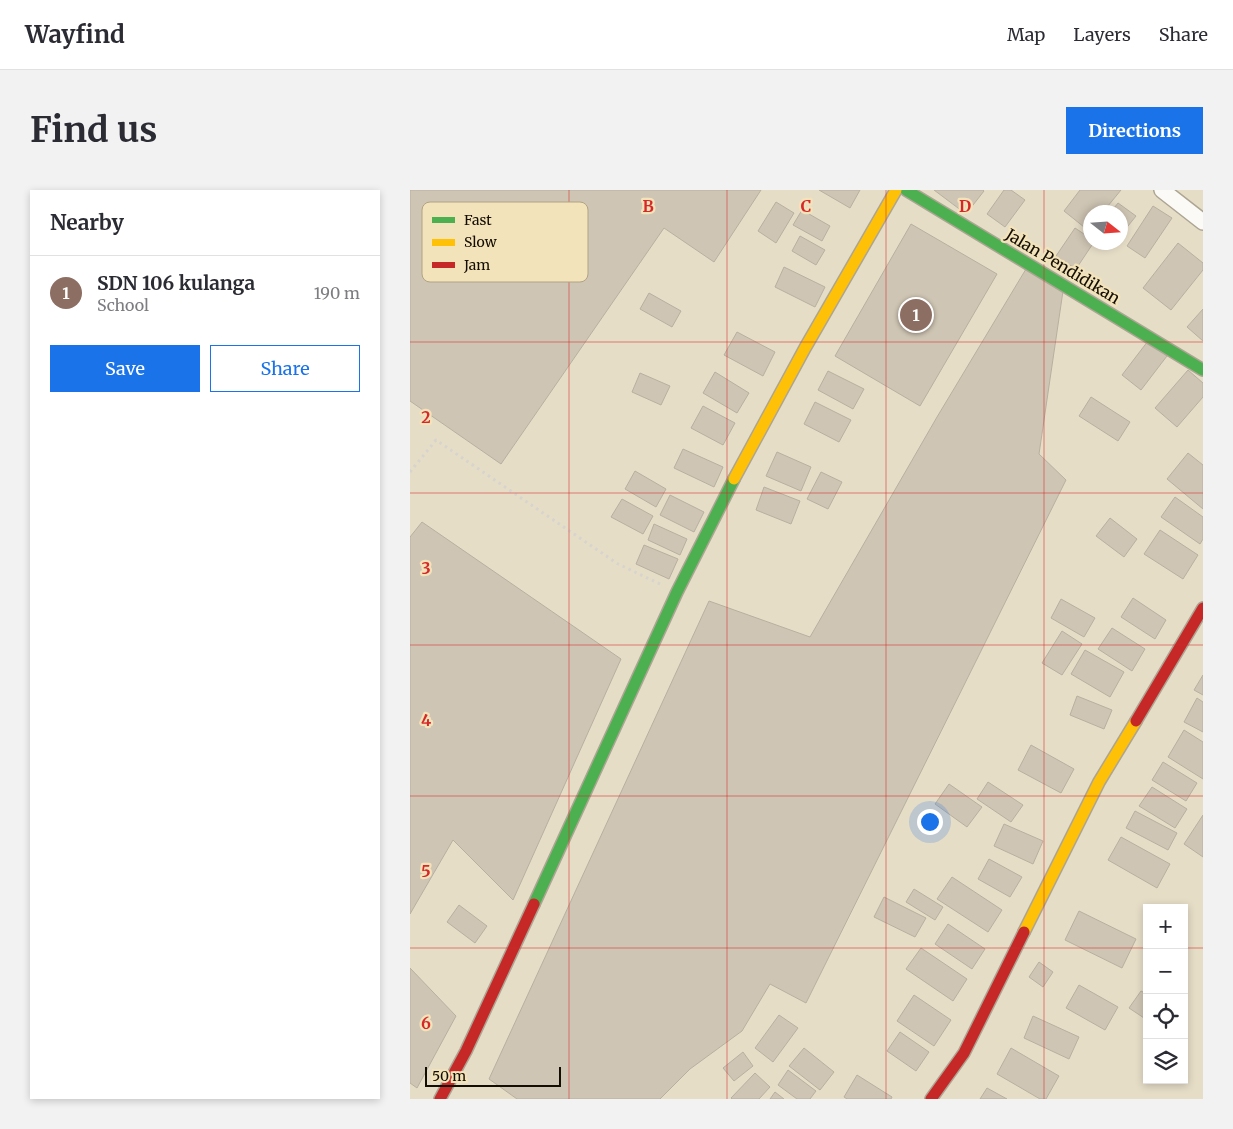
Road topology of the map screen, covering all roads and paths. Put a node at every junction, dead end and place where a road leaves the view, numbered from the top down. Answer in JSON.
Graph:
{"nodes":[{"id":1,"x":896,"y":190,"type":"edge"},
{"id":2,"x":906,"y":190,"type":"edge"},
{"id":3,"x":1162,"y":190,"type":"edge"},
{"id":4,"x":1203,"y":222,"type":"edge"},
{"id":5,"x":1203,"y":370,"type":"edge"},
{"id":6,"x":410,"y":472,"type":"edge"},
{"id":7,"x":677,"y":592,"type":"junction"},
{"id":8,"x":1203,"y":608,"type":"edge"},
{"id":9,"x":440,"y":1099,"type":"edge"},
{"id":10,"x":931,"y":1099,"type":"edge"}],
"edges":[{"from":1,"to":7,"type":"street"},
{"from":2,"to":5,"type":"street","name":"Jalan Pendidikan"},
{"from":3,"to":4,"type":"street"},
{"from":6,"to":7,"type":"path"},
{"from":7,"to":9,"type":"street"},
{"from":8,"to":10,"type":"street"}]}
